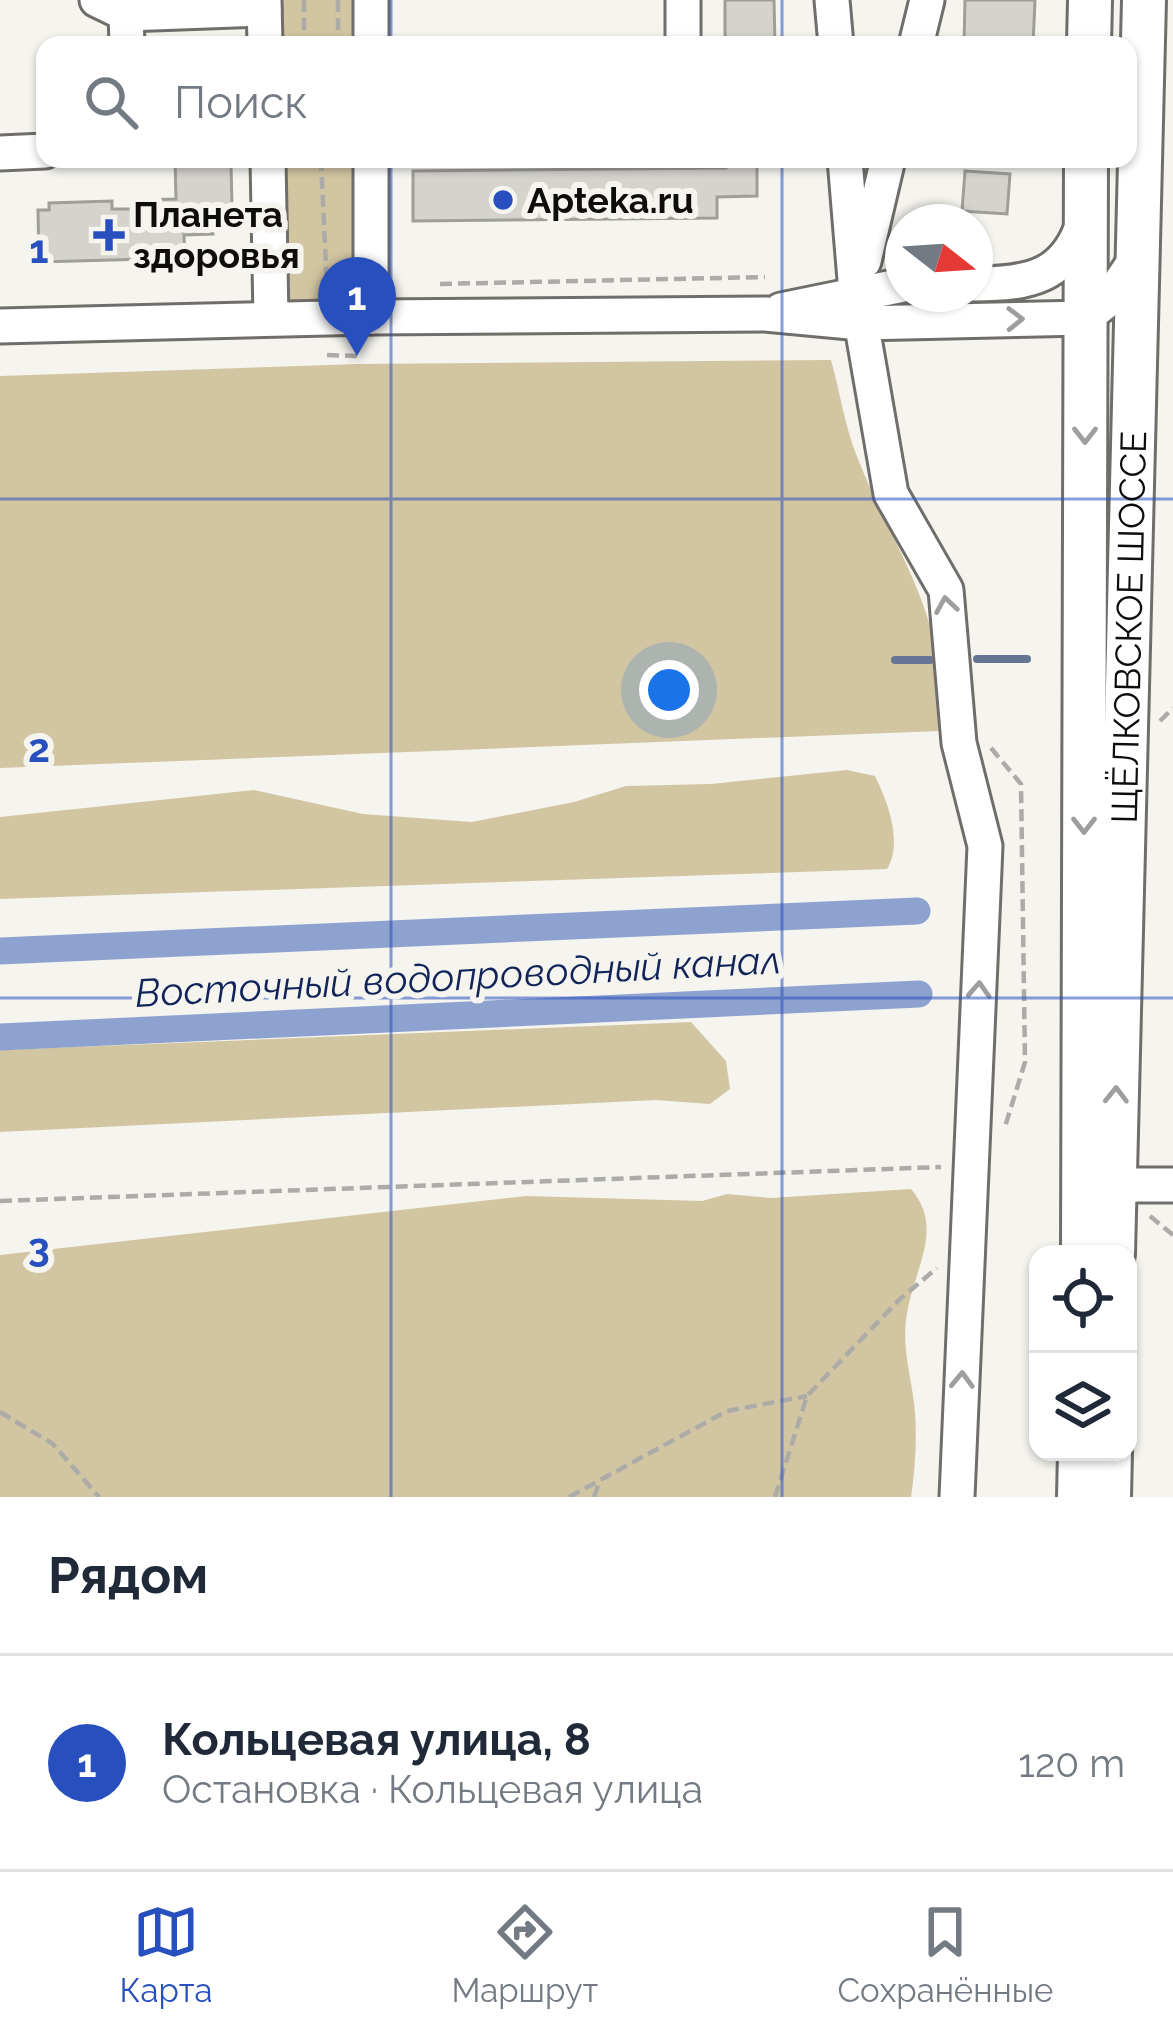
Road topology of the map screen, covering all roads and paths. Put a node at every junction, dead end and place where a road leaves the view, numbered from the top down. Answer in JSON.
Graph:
{"nodes":[{"id":1,"x":304,"y":0,"type":"edge"},
{"id":2,"x":338,"y":0,"type":"edge"},
{"id":3,"x":371,"y":0,"type":"edge"},
{"id":4,"x":683,"y":0,"type":"edge"},
{"id":5,"x":832,"y":0,"type":"edge"},
{"id":6,"x":927,"y":0,"type":"edge"},
{"id":7,"x":1090,"y":0,"type":"edge"},
{"id":8,"x":1144,"y":0,"type":"edge"},
{"id":9,"x":264,"y":5,"type":"edge"},
{"id":10,"x":117,"y":20,"type":"edge"},
{"id":11,"x":265,"y":36,"type":"edge"},
{"id":12,"x":304,"y":36,"type":"edge"},
{"id":13,"x":338,"y":36,"type":"edge"},
{"id":14,"x":371,"y":36,"type":"edge"},
{"id":15,"x":683,"y":36,"type":"edge"},
{"id":16,"x":835,"y":36,"type":"edge"},
{"id":17,"x":918,"y":36,"type":"edge"},
{"id":18,"x":1089,"y":36,"type":"edge"},
{"id":19,"x":36,"y":151,"type":"edge"},
{"id":20,"x":0,"y":153,"type":"edge"},
{"id":21,"x":268,"y":168,"type":"edge"},
{"id":22,"x":321,"y":168,"type":"edge"},
{"id":23,"x":370,"y":168,"type":"edge"},
{"id":24,"x":846,"y":168,"type":"edge"},
{"id":25,"x":887,"y":168,"type":"edge"},
{"id":26,"x":1086,"y":168,"type":"edge"},
{"id":27,"x":1084,"y":220,"type":"junction"},
{"id":28,"x":1134,"y":262,"type":"junction"},
{"id":29,"x":766,"y":277,"type":"dead end"},
{"id":30,"x":993,"y":283,"type":"edge"},
{"id":31,"x":440,"y":284,"type":"dead end"},
{"id":32,"x":885,"y":294,"type":"edge"},
{"id":33,"x":371,"y":302,"type":"junction"},
{"id":34,"x":858,"y":307,"type":"junction"},
{"id":35,"x":271,"y":318,"type":"junction"},
{"id":36,"x":1085,"y":318,"type":"junction"},
{"id":37,"x":0,"y":326,"type":"edge"},
{"id":38,"x":327,"y":355,"type":"dead end"},
{"id":39,"x":357,"y":356,"type":"dead end"},
{"id":40,"x":1173,"y":708,"type":"edge"},
{"id":41,"x":1156,"y":725,"type":"dead end"},
{"id":42,"x":977,"y":738,"type":"dead end"},
{"id":43,"x":997,"y":1140,"type":"dead end"},
{"id":44,"x":971,"y":1166,"type":"junction"},
{"id":45,"x":1114,"y":1186,"type":"junction"},
{"id":46,"x":1173,"y":1186,"type":"edge"},
{"id":47,"x":0,"y":1201,"type":"edge"},
{"id":48,"x":967,"y":1244,"type":"junction"},
{"id":49,"x":1083,"y":1245,"type":"edge"},
{"id":50,"x":1113,"y":1245,"type":"edge"},
{"id":51,"x":808,"y":1396,"type":"junction"},
{"id":52,"x":0,"y":1412,"type":"edge"},
{"id":53,"x":1080,"y":1461,"type":"edge"},
{"id":54,"x":1110,"y":1461,"type":"edge"},
{"id":55,"x":602,"y":1477,"type":"junction"},
{"id":56,"x":99,"y":1497,"type":"edge"},
{"id":57,"x":569,"y":1497,"type":"edge"},
{"id":58,"x":594,"y":1497,"type":"edge"},
{"id":59,"x":775,"y":1497,"type":"edge"},
{"id":60,"x":958,"y":1497,"type":"edge"},
{"id":61,"x":1079,"y":1497,"type":"edge"},
{"id":62,"x":1109,"y":1497,"type":"edge"}],
"edges":[{"from":1,"to":12,"type":"path"},
{"from":2,"to":13,"type":"path"},
{"from":3,"to":14,"type":"street"},
{"from":4,"to":15,"type":"street"},
{"from":5,"to":16,"type":"street"},
{"from":6,"to":17,"type":"street"},
{"from":7,"to":18,"type":"main road"},
{"from":8,"to":28,"type":"main road","name":"ЩЁЛКОВСКОЕ ШОССЕ"},
{"from":9,"to":10,"type":"street"},
{"from":9,"to":11,"type":"street"},
{"from":19,"to":20,"type":"street"},
{"from":21,"to":35,"type":"street"},
{"from":22,"to":33,"type":"path"},
{"from":23,"to":33,"type":"street"},
{"from":24,"to":34,"type":"street"},
{"from":25,"to":34,"type":"street"},
{"from":26,"to":27,"type":"main road","name":"ЩЁЛКОВСКОЕ ШОССЕ"},
{"from":27,"to":30,"type":"street"},
{"from":27,"to":36,"type":"main road","name":"ЩЁЛКОВСКОЕ ШОССЕ"},
{"from":28,"to":36,"type":"street"},
{"from":45,"to":28,"type":"main road","name":"ЩЁЛКОВСКОЕ ШОССЕ","one_way":true},
{"from":29,"to":31,"type":"path"},
{"from":32,"to":34,"type":"street"},
{"from":33,"to":34,"type":"street"},
{"from":33,"to":35,"type":"street"},
{"from":34,"to":36,"type":"street","one_way":true},
{"from":44,"to":34,"type":"street","one_way":true},
{"from":35,"to":37,"type":"street"},
{"from":36,"to":49,"type":"main road","name":"ЩЁЛКОВСКОЕ ШОССЕ","one_way":true},
{"from":38,"to":39,"type":"path"},
{"from":40,"to":41,"type":"path"},
{"from":42,"to":43,"type":"path"},
{"from":44,"to":47,"type":"path"},
{"from":44,"to":48,"type":"street"},
{"from":45,"to":46,"type":"street"},
{"from":45,"to":50,"type":"main road","name":"ЩЁЛКОВСКОЕ ШОССЕ"},
{"from":48,"to":51,"type":"path"},
{"from":60,"to":48,"type":"street","one_way":true},
{"from":51,"to":55,"type":"path"},
{"from":51,"to":59,"type":"path"},
{"from":52,"to":56,"type":"path"},
{"from":53,"to":61,"type":"main road"},
{"from":54,"to":62,"type":"main road"},
{"from":55,"to":57,"type":"path"},
{"from":55,"to":58,"type":"path"}]}
